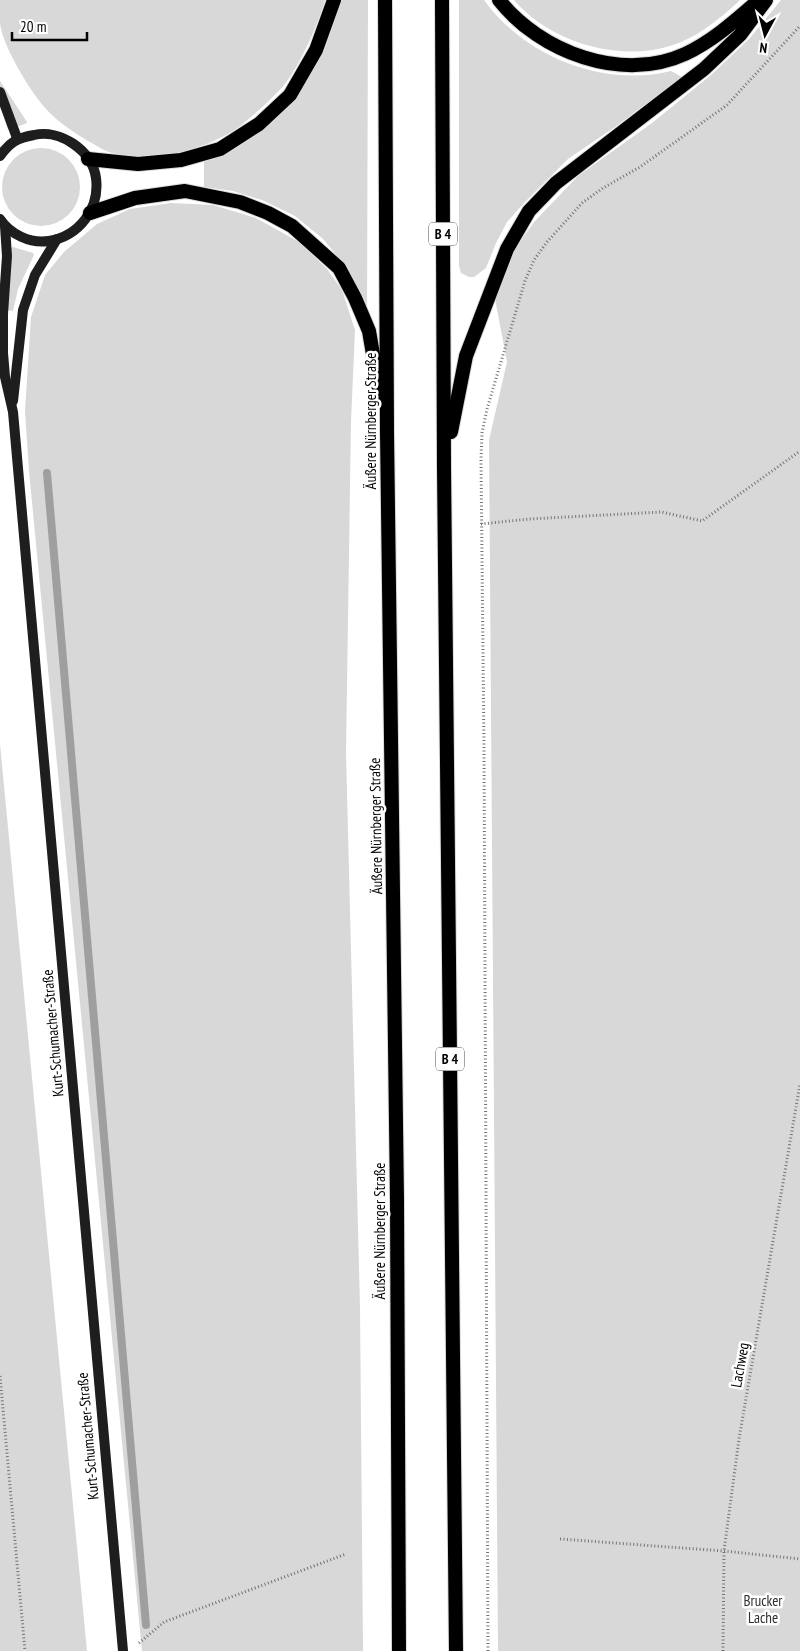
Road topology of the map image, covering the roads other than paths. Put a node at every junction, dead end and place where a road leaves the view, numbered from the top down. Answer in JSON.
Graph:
{"nodes":[{"id":1,"x":334,"y":0,"type":"edge"},
{"id":2,"x":385,"y":0,"type":"edge"},
{"id":3,"x":442,"y":0,"type":"edge"},
{"id":4,"x":499,"y":0,"type":"edge"},
{"id":5,"x":760,"y":0,"type":"edge"},
{"id":6,"x":766,"y":0,"type":"edge"},
{"id":7,"x":0,"y":92,"type":"edge"},
{"id":8,"x":18,"y":138,"type":"junction"},
{"id":9,"x":0,"y":156,"type":"edge"},
{"id":10,"x":88,"y":159,"type":"junction"},
{"id":11,"x":90,"y":213,"type":"junction"},
{"id":12,"x":3,"y":222,"type":"edge"},
{"id":13,"x":58,"y":239,"type":"junction"},
{"id":14,"x":12,"y":412,"type":"junction"},
{"id":15,"x":387,"y":432,"type":"junction"},
{"id":16,"x":444,"y":467,"type":"junction"},
{"id":17,"x":123,"y":1651,"type":"edge"},
{"id":18,"x":399,"y":1651,"type":"edge"},
{"id":19,"x":456,"y":1651,"type":"edge"}],
"edges":[{"from":1,"to":10,"type":"highway"},
{"from":2,"to":15,"type":"highway","name":"Äußere Nürnberger Straße"},
{"from":3,"to":16,"type":"highway","number":"B 4"},
{"from":4,"to":5,"type":"highway"},
{"from":6,"to":16,"type":"highway"},
{"from":7,"to":8,"type":"main road"},
{"from":8,"to":9,"type":"main road"},
{"from":8,"to":10,"type":"main road"},
{"from":10,"to":11,"type":"main road"},
{"from":11,"to":13,"type":"main road"},
{"from":11,"to":15,"type":"highway"},
{"from":12,"to":13,"type":"main road"},
{"from":12,"to":14,"type":"main road","name":"Kurt-Schumacher-Straße"},
{"from":13,"to":14,"type":"main road","name":"Kurt-Schumacher-Straße"},
{"from":14,"to":17,"type":"main road","name":"Kurt-Schumacher-Straße"},
{"from":15,"to":18,"type":"highway","name":"Äußere Nürnberger Straße"},
{"from":16,"to":19,"type":"highway","number":"B 4"}]}
